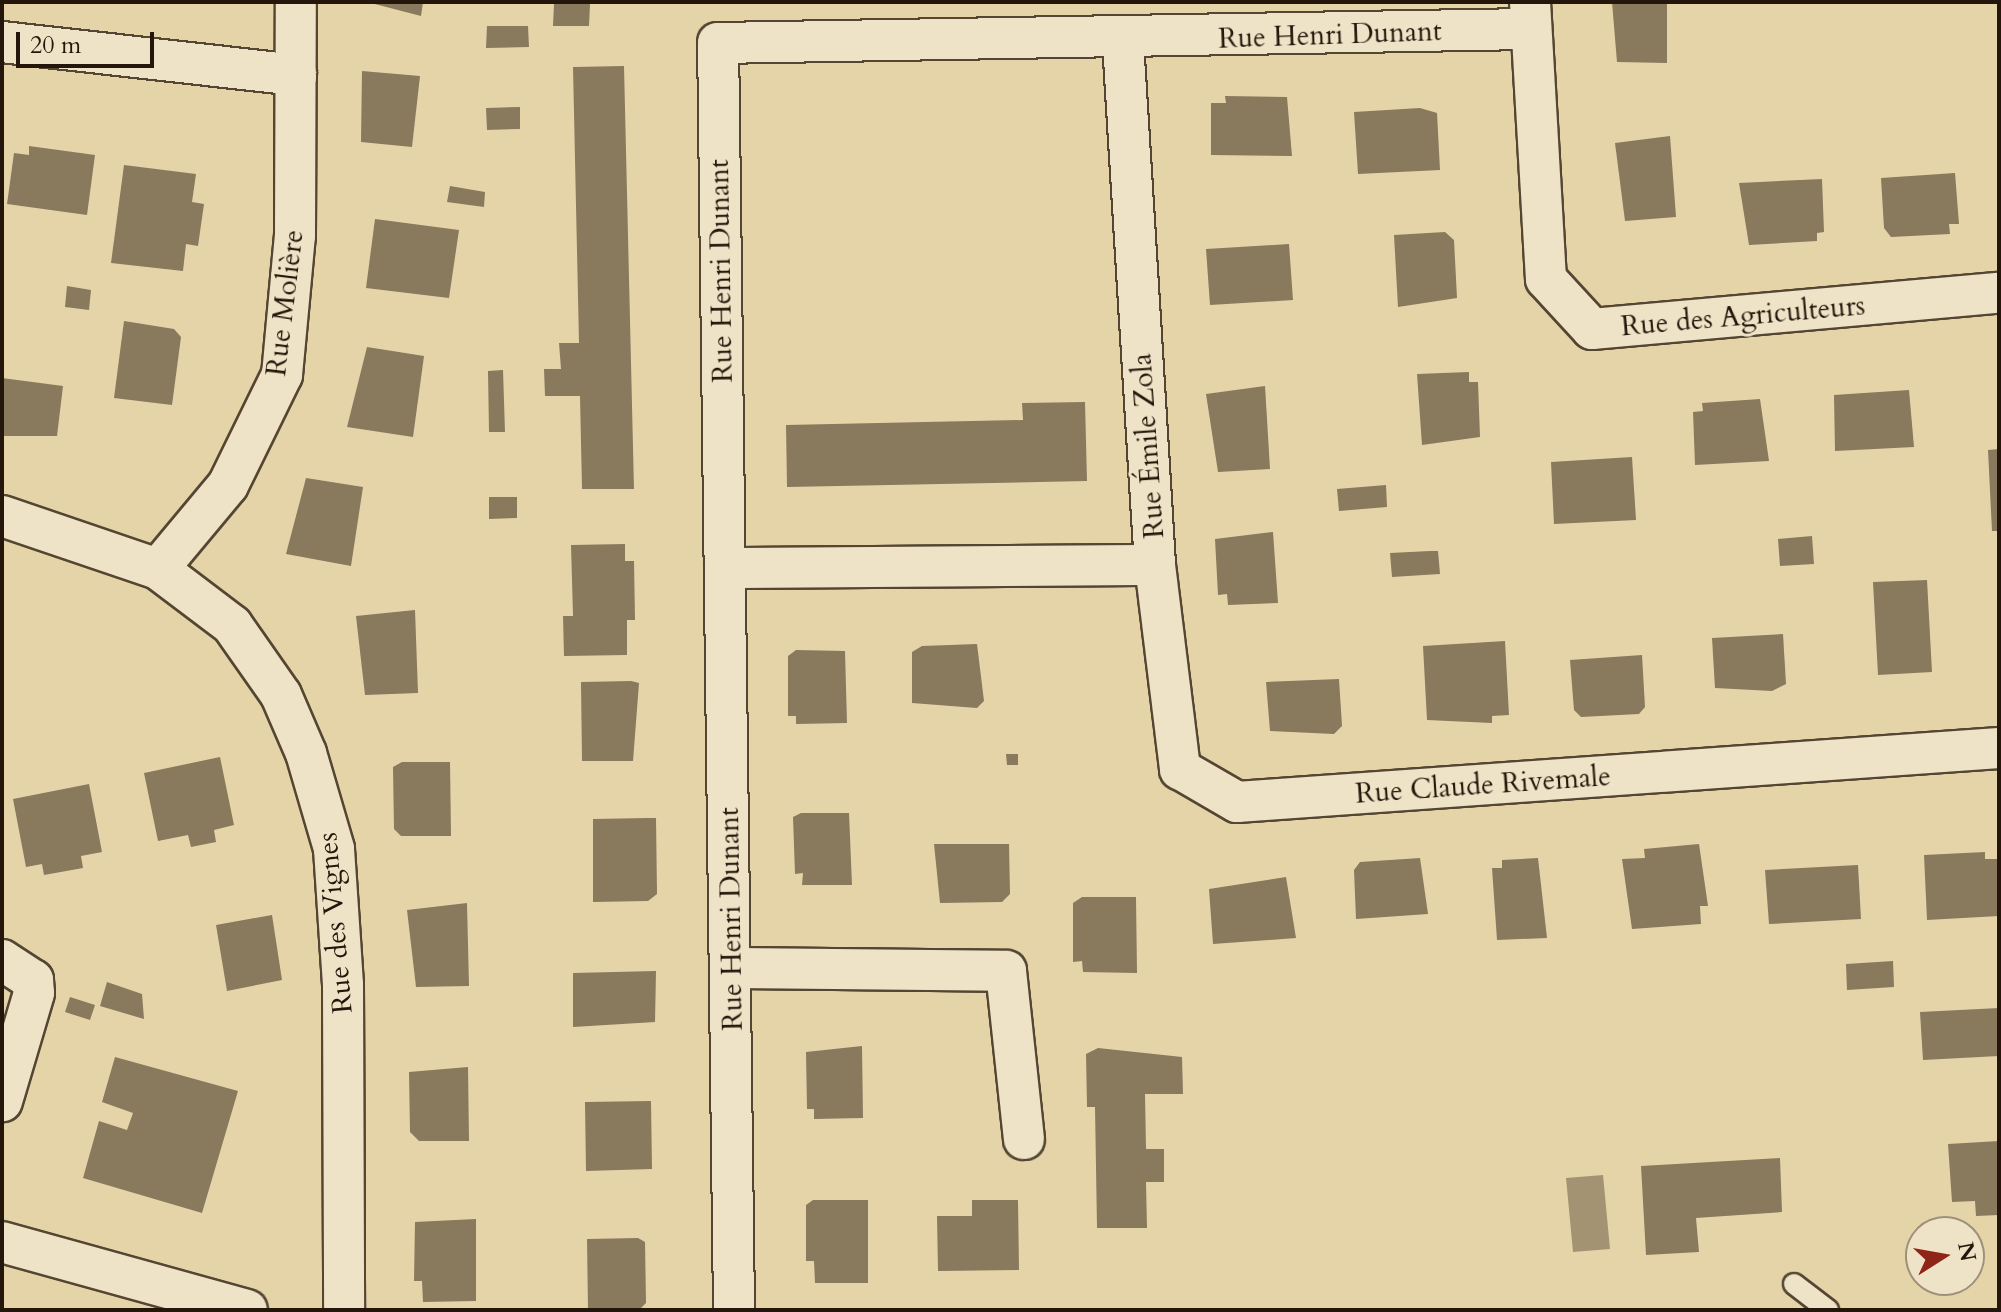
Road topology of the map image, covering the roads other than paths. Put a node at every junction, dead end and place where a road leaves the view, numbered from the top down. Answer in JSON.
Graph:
{"nodes":[{"id":1,"x":296,"y":2,"type":"edge"},
{"id":2,"x":1529,"y":16,"type":"edge"},
{"id":3,"x":2,"y":42,"type":"edge"},
{"id":4,"x":1123,"y":42,"type":"junction"},
{"id":5,"x":296,"y":75,"type":"junction"},
{"id":6,"x":1999,"y":293,"type":"edge"},
{"id":7,"x":2,"y":516,"type":"edge"},
{"id":8,"x":1155,"y":565,"type":"junction"},
{"id":9,"x":725,"y":568,"type":"junction"},
{"id":10,"x":158,"y":569,"type":"junction"},
{"id":11,"x":1999,"y":748,"type":"edge"},
{"id":12,"x":2,"y":960,"type":"edge"},
{"id":13,"x":733,"y":968,"type":"junction"},
{"id":14,"x":2,"y":1101,"type":"edge"},
{"id":15,"x":1024,"y":1139,"type":"dead end"},
{"id":16,"x":2,"y":1242,"type":"edge"},
{"id":17,"x":1794,"y":1284,"type":"dead end"},
{"id":18,"x":247,"y":1310,"type":"edge"},
{"id":19,"x":344,"y":1310,"type":"edge"},
{"id":20,"x":734,"y":1310,"type":"edge"},
{"id":21,"x":1828,"y":1310,"type":"edge"}],
"edges":[{"from":1,"to":5,"type":"street","name":"Rue Molière"},
{"from":2,"to":4,"type":"street","name":"Rue Henri Dunant"},
{"from":2,"to":6,"type":"street","name":"Rue des Agriculteurs"},
{"from":3,"to":5,"type":"street"},
{"from":4,"to":8,"type":"street","name":"Rue Émile Zola"},
{"from":4,"to":9,"type":"street","name":"Rue Henri Dunant"},
{"from":5,"to":10,"type":"street","name":"Rue Molière"},
{"from":7,"to":10,"type":"street","name":"Rue des Vignes"},
{"from":8,"to":9,"type":"street","name":"Rue Émile Zola"},
{"from":8,"to":11,"type":"street","name":"Rue Claude Rivemale"},
{"from":9,"to":13,"type":"street","name":"Rue Henri Dunant"},
{"from":10,"to":19,"type":"street","name":"Rue des Vignes"},
{"from":12,"to":14,"type":"street"},
{"from":13,"to":15,"type":"street"},
{"from":13,"to":20,"type":"street","name":"Rue Henri Dunant"},
{"from":16,"to":18,"type":"street"},
{"from":17,"to":21,"type":"lane"}]}
